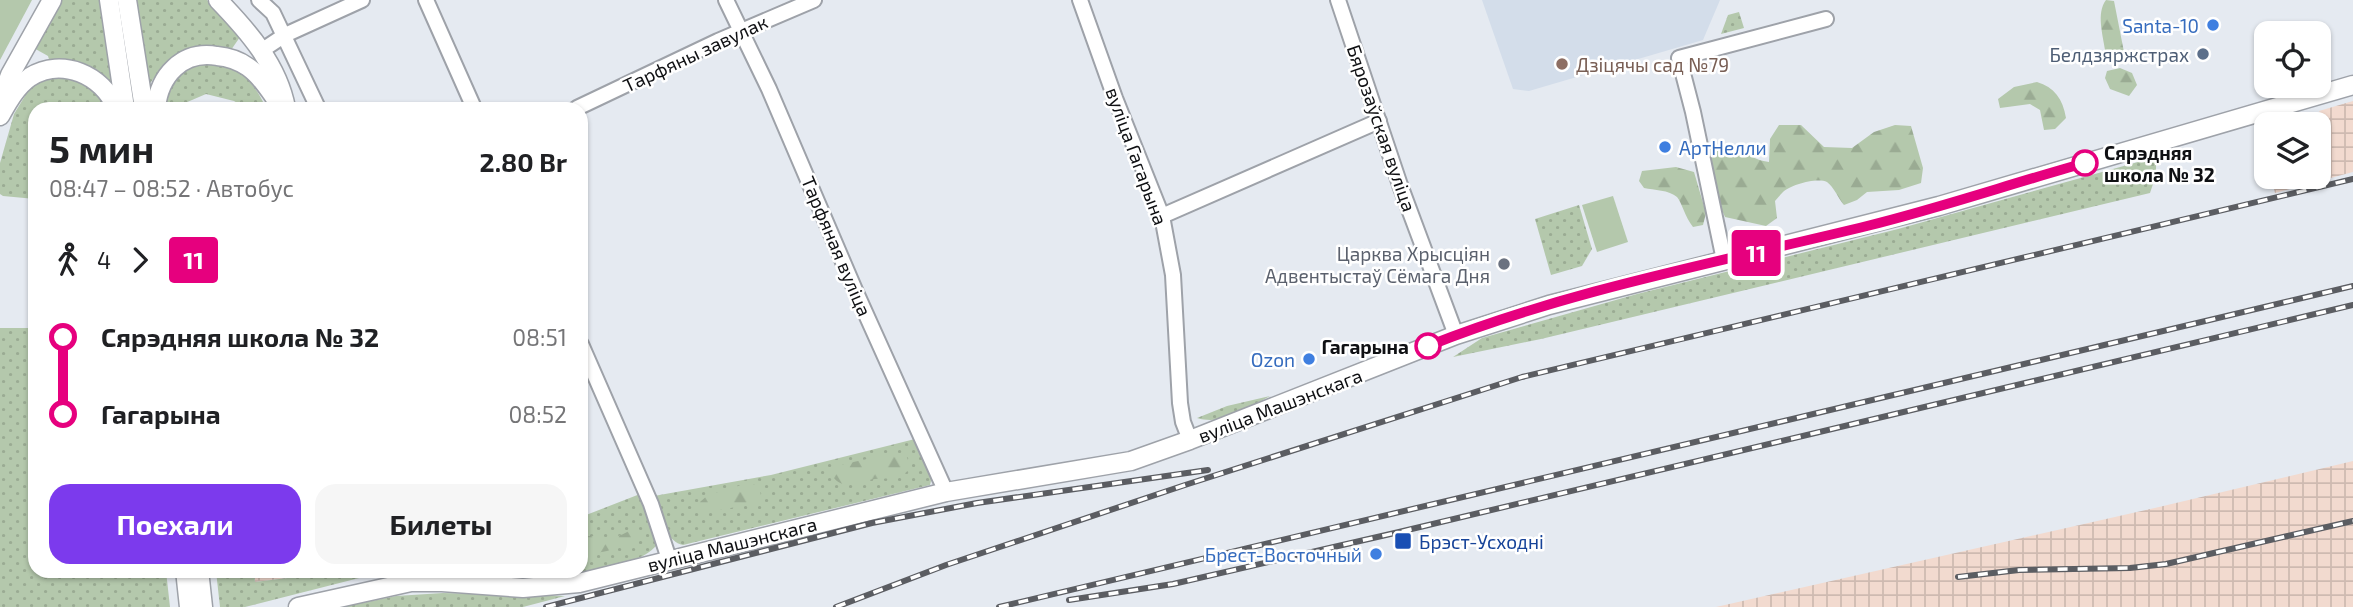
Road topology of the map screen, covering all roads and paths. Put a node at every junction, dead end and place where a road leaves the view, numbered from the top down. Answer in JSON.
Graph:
{"nodes":[{"id":1,"x":52,"y":0,"type":"edge"},
{"id":2,"x":109,"y":0,"type":"edge"},
{"id":3,"x":127,"y":0,"type":"edge"},
{"id":4,"x":218,"y":0,"type":"edge"},
{"id":5,"x":259,"y":0,"type":"edge"},
{"id":6,"x":362,"y":0,"type":"edge"},
{"id":7,"x":426,"y":0,"type":"edge"},
{"id":8,"x":726,"y":0,"type":"edge"},
{"id":9,"x":814,"y":0,"type":"edge"},
{"id":10,"x":1080,"y":0,"type":"edge"},
{"id":11,"x":1338,"y":0,"type":"edge"},
{"id":12,"x":1826,"y":19,"type":"dead end"},
{"id":13,"x":742,"y":30,"type":"junction"},
{"id":14,"x":285,"y":35,"type":"junction"},
{"id":15,"x":261,"y":51,"type":"junction"},
{"id":16,"x":2353,"y":85,"type":"edge"},
{"id":17,"x":0,"y":101,"type":"edge"},
{"id":18,"x":113,"y":102,"type":"edge"},
{"id":19,"x":124,"y":102,"type":"edge"},
{"id":20,"x":144,"y":102,"type":"edge"},
{"id":21,"x":158,"y":102,"type":"edge"},
{"id":22,"x":279,"y":102,"type":"edge"},
{"id":23,"x":283,"y":102,"type":"edge"},
{"id":24,"x":315,"y":102,"type":"edge"},
{"id":25,"x":471,"y":102,"type":"edge"},
{"id":26,"x":588,"y":103,"type":"edge"},
{"id":27,"x":0,"y":116,"type":"edge"},
{"id":28,"x":1379,"y":121,"type":"junction"},
{"id":29,"x":1162,"y":216,"type":"junction"},
{"id":30,"x":1724,"y":260,"type":"junction"},
{"id":31,"x":1456,"y":335,"type":"junction"},
{"id":32,"x":588,"y":360,"type":"edge"},
{"id":33,"x":1189,"y":440,"type":"junction"},
{"id":34,"x":946,"y":492,"type":"junction"},
{"id":35,"x":670,"y":559,"type":"junction"},
{"id":36,"x":186,"y":578,"type":"edge"},
{"id":37,"x":200,"y":578,"type":"edge"},
{"id":38,"x":401,"y":578,"type":"edge"},
{"id":39,"x":432,"y":578,"type":"edge"},
{"id":40,"x":451,"y":578,"type":"edge"},
{"id":41,"x":477,"y":585,"type":"junction"},
{"id":42,"x":189,"y":607,"type":"edge"},
{"id":43,"x":203,"y":607,"type":"edge"},
{"id":44,"x":298,"y":607,"type":"edge"}],
"edges":[{"from":1,"to":17,"type":"main road"},
{"from":2,"to":19,"type":"main road"},
{"from":3,"to":20,"type":"main road"},
{"from":4,"to":15,"type":"main road"},
{"from":5,"to":14,"type":"street"},
{"from":6,"to":14,"type":"street"},
{"from":7,"to":25,"type":"street"},
{"from":8,"to":13,"type":"street","name":"Тарфяная вуліца"},
{"from":9,"to":13,"type":"street","name":"Тарфяны завулак"},
{"from":10,"to":29,"type":"street","name":"вуліца Гагарына"},
{"from":11,"to":28,"type":"street","name":"Бярозаўская вуліца"},
{"from":12,"to":30,"type":"street"},
{"from":13,"to":26,"type":"street","name":"Тарфяны завулак"},
{"from":13,"to":34,"type":"street","name":"Тарфяная вуліца"},
{"from":14,"to":15,"type":"street"},
{"from":14,"to":24,"type":"street"},
{"from":15,"to":23,"type":"main road"},
{"from":16,"to":30,"type":"main road","name":"вуліца Машэнскага"},
{"from":18,"to":27,"type":"main road"},
{"from":21,"to":22,"type":"main road"},
{"from":28,"to":29,"type":"street"},
{"from":28,"to":31,"type":"street","name":"Бярозаўская вуліца"},
{"from":29,"to":33,"type":"street","name":"вуліца Гагарына"},
{"from":30,"to":31,"type":"main road","name":"вуліца Машэнскага"},
{"from":31,"to":33,"type":"main road","name":"вуліца Машэнскага"},
{"from":32,"to":35,"type":"street"},
{"from":33,"to":34,"type":"main road","name":"вуліца Машэнскага"},
{"from":34,"to":35,"type":"main road","name":"вуліца Машэнскага"},
{"from":35,"to":41,"type":"main road","name":"вуліца Машэнскага"},
{"from":36,"to":42,"type":"main road"},
{"from":37,"to":43,"type":"main road"},
{"from":38,"to":44,"type":"main road","name":"вуліца Машэнскага"},
{"from":39,"to":41,"type":"main road","name":"вуліца Машэнскага"},
{"from":40,"to":41,"type":"main road","name":"вуліца Машэнскага"}]}
